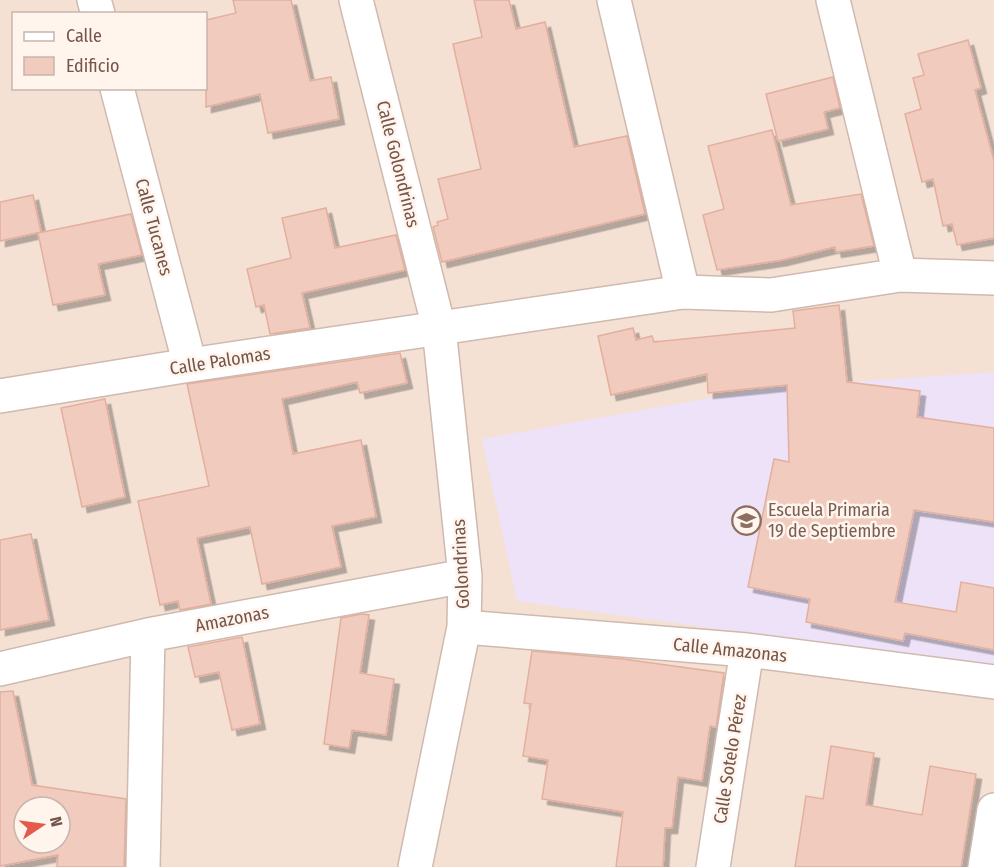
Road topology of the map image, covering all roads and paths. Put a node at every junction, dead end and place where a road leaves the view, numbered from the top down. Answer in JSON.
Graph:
{"nodes":[{"id":1,"x":356,"y":0,"type":"edge"},
{"id":2,"x":614,"y":0,"type":"edge"},
{"id":3,"x":833,"y":0,"type":"edge"},
{"id":4,"x":118,"y":90,"type":"edge"},
{"id":5,"x":900,"y":274,"type":"junction"},
{"id":6,"x":994,"y":278,"type":"edge"},
{"id":7,"x":683,"y":292,"type":"junction"},
{"id":8,"x":440,"y":328,"type":"junction"},
{"id":9,"x":190,"y":365,"type":"junction"},
{"id":10,"x":0,"y":396,"type":"edge"},
{"id":11,"x":465,"y":576,"type":"junction"},
{"id":12,"x":464,"y":627,"type":"junction"},
{"id":13,"x":148,"y":634,"type":"junction"},
{"id":14,"x":747,"y":650,"type":"junction"},
{"id":15,"x":0,"y":669,"type":"edge"},
{"id":16,"x":994,"y":682,"type":"edge"},
{"id":17,"x":994,"y":810,"type":"edge"},
{"id":18,"x":143,"y":867,"type":"edge"},
{"id":19,"x":415,"y":867,"type":"edge"},
{"id":20,"x":713,"y":867,"type":"edge"},
{"id":21,"x":985,"y":867,"type":"edge"}],
"edges":[{"from":1,"to":8,"type":"street","name":"Calle Golondrinas"},
{"from":2,"to":7,"type":"street"},
{"from":3,"to":5,"type":"street"},
{"from":4,"to":9,"type":"street","name":"Calle Tucanes"},
{"from":5,"to":6,"type":"street","name":"Calle Palomas"},
{"from":5,"to":7,"type":"street","name":"Calle Palomas"},
{"from":7,"to":8,"type":"street","name":"Calle Palomas"},
{"from":8,"to":9,"type":"street","name":"Calle Palomas"},
{"from":8,"to":11,"type":"street","name":"Golondrinas"},
{"from":9,"to":10,"type":"street","name":"Calle Palomas"},
{"from":11,"to":12,"type":"street","name":"Golondrinas"},
{"from":11,"to":13,"type":"street","name":"Amazonas"},
{"from":12,"to":14,"type":"street","name":"Calle Amazonas"},
{"from":12,"to":19,"type":"street","name":"Golondrinas"},
{"from":13,"to":15,"type":"street","name":"Amazonas"},
{"from":13,"to":18,"type":"street"},
{"from":14,"to":16,"type":"street","name":"Calle Amazonas"},
{"from":14,"to":20,"type":"street","name":"Calle Sotelo Pérez"},
{"from":17,"to":21,"type":"street"}]}
